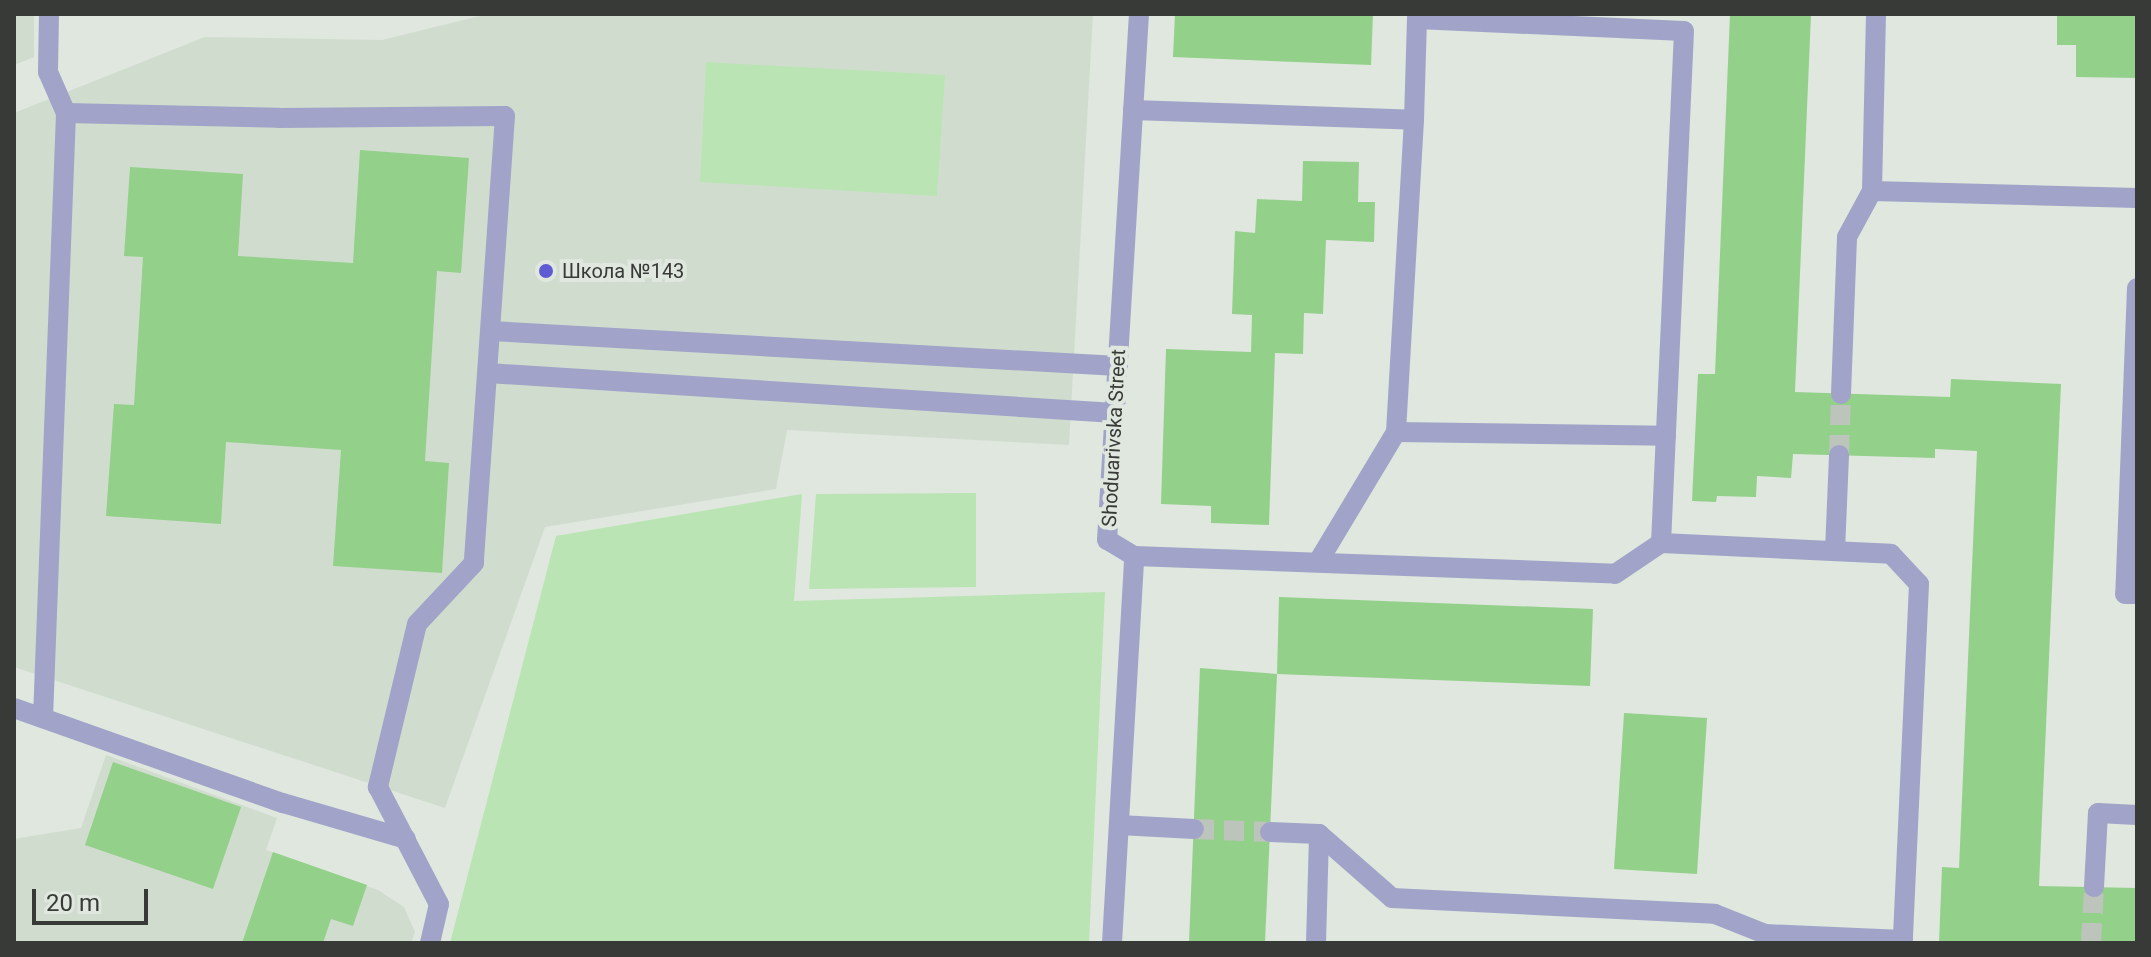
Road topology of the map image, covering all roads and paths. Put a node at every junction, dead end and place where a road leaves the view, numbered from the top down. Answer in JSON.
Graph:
{"nodes":[{"id":1,"x":49,"y":14,"type":"edge"},
{"id":2,"x":1139,"y":14,"type":"edge"},
{"id":3,"x":1876,"y":14,"type":"edge"},
{"id":4,"x":1685,"y":23,"type":"edge"},
{"id":5,"x":1133,"y":110,"type":"junction"},
{"id":6,"x":66,"y":113,"type":"junction"},
{"id":7,"x":1414,"y":120,"type":"junction"},
{"id":8,"x":1872,"y":191,"type":"junction"},
{"id":9,"x":2137,"y":198,"type":"edge"},
{"id":10,"x":2137,"y":288,"type":"edge"},
{"id":11,"x":491,"y":331,"type":"junction"},
{"id":12,"x":1118,"y":366,"type":"junction"},
{"id":13,"x":488,"y":373,"type":"junction"},
{"id":14,"x":1841,"y":394,"type":"tunnel mouth"},
{"id":15,"x":1115,"y":413,"type":"junction"},
{"id":16,"x":1396,"y":432,"type":"junction"},
{"id":17,"x":1666,"y":436,"type":"junction"},
{"id":18,"x":1839,"y":455,"type":"tunnel mouth"},
{"id":19,"x":1661,"y":543,"type":"junction"},
{"id":20,"x":1835,"y":551,"type":"junction"},
{"id":21,"x":1134,"y":556,"type":"junction"},
{"id":22,"x":1318,"y":562,"type":"junction"},
{"id":23,"x":2137,"y":594,"type":"edge"},
{"id":24,"x":14,"y":708,"type":"edge"},
{"id":25,"x":43,"y":718,"type":"junction"},
{"id":26,"x":2137,"y":815,"type":"edge"},
{"id":27,"x":1119,"y":825,"type":"junction"},
{"id":28,"x":1194,"y":829,"type":"tunnel mouth"},
{"id":29,"x":1270,"y":832,"type":"tunnel mouth"},
{"id":30,"x":1319,"y":834,"type":"junction"},
{"id":31,"x":406,"y":839,"type":"junction"},
{"id":32,"x":2094,"y":887,"type":"tunnel mouth"},
{"id":33,"x":1903,"y":942,"type":"edge"},
{"id":34,"x":430,"y":943,"type":"edge"},
{"id":35,"x":1112,"y":943,"type":"edge"},
{"id":36,"x":1316,"y":943,"type":"edge"}],
"edges":[{"from":1,"to":6,"type":"lane"},
{"from":2,"to":5,"type":"lane","name":"Shoduarivska Street"},
{"from":3,"to":8,"type":"lane"},
{"from":4,"to":7,"type":"lane"},
{"from":4,"to":17,"type":"lane"},
{"from":5,"to":7,"type":"lane"},
{"from":5,"to":12,"type":"lane","name":"Shoduarivska Street"},
{"from":6,"to":11,"type":"lane"},
{"from":6,"to":25,"type":"lane"},
{"from":7,"to":16,"type":"lane"},
{"from":8,"to":9,"type":"lane"},
{"from":8,"to":14,"type":"lane"},
{"from":10,"to":23,"type":"lane"},
{"from":11,"to":12,"type":"lane"},
{"from":11,"to":13,"type":"lane"},
{"from":12,"to":15,"type":"lane","name":"Shoduarivska Street"},
{"from":13,"to":15,"type":"lane"},
{"from":13,"to":31,"type":"lane"},
{"from":15,"to":21,"type":"lane","name":"Shoduarivska Street"},
{"from":16,"to":17,"type":"lane"},
{"from":16,"to":22,"type":"lane"},
{"from":17,"to":19,"type":"lane"},
{"from":18,"to":20,"type":"lane"},
{"from":19,"to":20,"type":"lane"},
{"from":19,"to":22,"type":"lane"},
{"from":20,"to":33,"type":"lane"},
{"from":21,"to":22,"type":"lane"},
{"from":21,"to":27,"type":"lane"},
{"from":24,"to":25,"type":"lane"},
{"from":25,"to":31,"type":"lane"},
{"from":26,"to":32,"type":"lane"},
{"from":27,"to":28,"type":"lane"},
{"from":27,"to":35,"type":"lane"},
{"from":29,"to":30,"type":"lane"},
{"from":30,"to":33,"type":"lane"},
{"from":30,"to":36,"type":"lane"},
{"from":31,"to":34,"type":"lane"}]}
